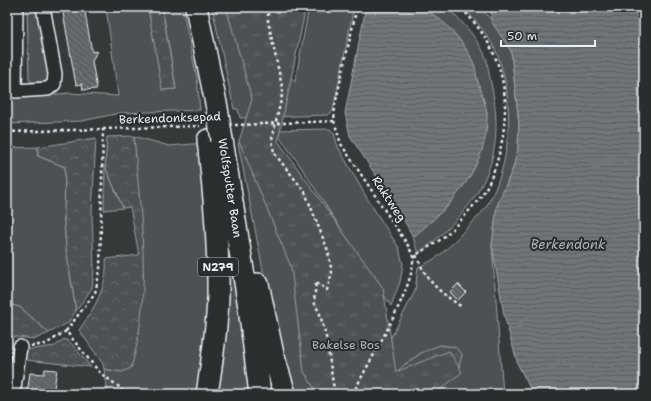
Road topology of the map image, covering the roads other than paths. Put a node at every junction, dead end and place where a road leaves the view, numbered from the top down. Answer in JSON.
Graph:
{"nodes":[{"id":1,"x":16,"y":7,"type":"edge"},
{"id":2,"x":43,"y":7,"type":"edge"},
{"id":3,"x":196,"y":7,"type":"edge"},
{"id":4,"x":214,"y":125,"type":"junction"},
{"id":5,"x":228,"y":173,"type":"junction"},
{"id":6,"x":20,"y":347,"type":"road end"},
{"id":7,"x":13,"y":394,"type":"edge"},
{"id":8,"x":207,"y":394,"type":"edge"},
{"id":9,"x":260,"y":394,"type":"edge"},
{"id":10,"x":285,"y":394,"type":"edge"}],
"edges":[{"from":1,"to":2,"type":"street"},
{"from":3,"to":4,"type":"main road","number":"N279"},
{"from":4,"to":5,"type":"main road","name":"Wolfsputter Baan","number":"N279"},
{"from":4,"to":8,"type":"main road","number":"N279"},
{"from":5,"to":9,"type":"main road","name":"Wolfsputter Baan","number":"N279"},
{"from":5,"to":10,"type":"main road","number":"N279"},
{"from":6,"to":7,"type":"street"}]}
